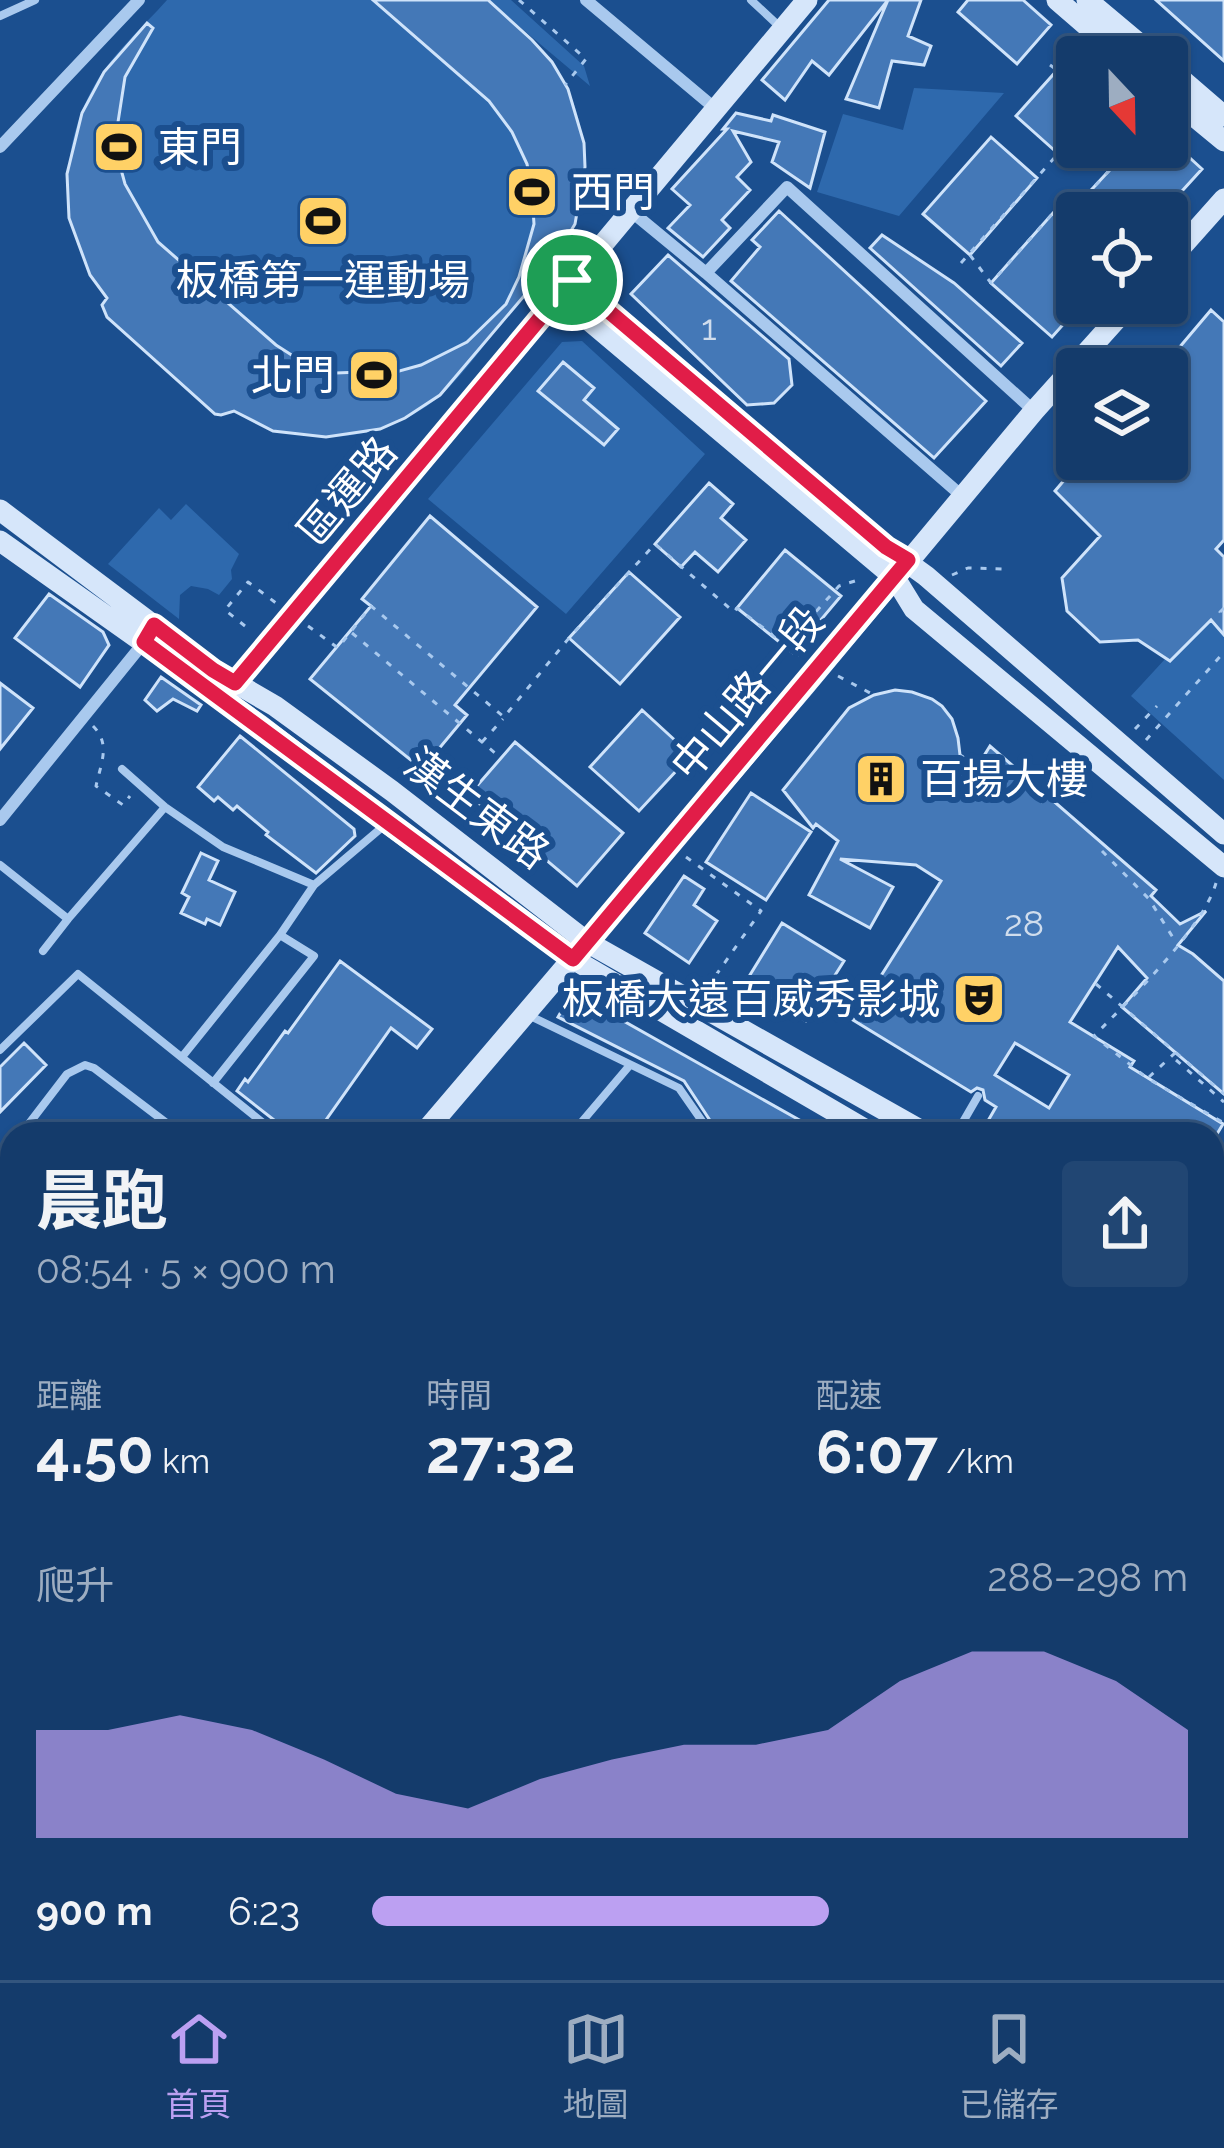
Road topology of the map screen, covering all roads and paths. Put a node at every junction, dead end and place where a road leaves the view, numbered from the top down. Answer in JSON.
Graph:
{"nodes":[{"id":1,"x":35,"y":0,"type":"edge"},
{"id":2,"x":139,"y":0,"type":"edge"},
{"id":3,"x":519,"y":0,"type":"edge"},
{"id":4,"x":586,"y":0,"type":"edge"},
{"id":5,"x":751,"y":0,"type":"edge"},
{"id":6,"x":808,"y":0,"type":"edge"},
{"id":7,"x":1057,"y":0,"type":"edge"},
{"id":8,"x":1097,"y":10,"type":"edge"},
{"id":9,"x":0,"y":16,"type":"edge"},
{"id":10,"x":782,"y":29,"type":"junction"},
{"id":11,"x":1129,"y":36,"type":"edge"},
{"id":12,"x":1049,"y":65,"type":"dead end"},
{"id":13,"x":1056,"y":69,"type":"edge"},
{"id":14,"x":566,"y":85,"type":"dead end"},
{"id":15,"x":1188,"y":86,"type":"edge"},
{"id":16,"x":717,"y":110,"type":"junction"},
{"id":17,"x":1188,"y":111,"type":"edge"},
{"id":18,"x":1224,"y":116,"type":"edge"},
{"id":19,"x":0,"y":118,"type":"edge"},
{"id":20,"x":15,"y":132,"type":"junction"},
{"id":21,"x":1224,"y":141,"type":"edge"},
{"id":22,"x":0,"y":147,"type":"edge"},
{"id":23,"x":1056,"y":156,"type":"edge"},
{"id":24,"x":1112,"y":168,"type":"edge"},
{"id":25,"x":1224,"y":199,"type":"edge"},
{"id":26,"x":632,"y":212,"type":"junction"},
{"id":27,"x":1188,"y":239,"type":"edge"},
{"id":28,"x":970,"y":255,"type":"junction"},
{"id":29,"x":962,"y":263,"type":"dead end"},
{"id":30,"x":706,"y":273,"type":"junction"},
{"id":31,"x":566,"y":288,"type":"junction"},
{"id":32,"x":1112,"y":324,"type":"edge"},
{"id":33,"x":1034,"y":411,"type":"junction"},
{"id":34,"x":962,"y":496,"type":"junction"},
{"id":35,"x":0,"y":510,"type":"edge"},
{"id":36,"x":0,"y":541,"type":"edge"},
{"id":37,"x":901,"y":569,"type":"junction"},
{"id":38,"x":1002,"y":569,"type":"dead end"},
{"id":39,"x":949,"y":576,"type":"dead end"},
{"id":40,"x":858,"y":580,"type":"dead end"},
{"id":41,"x":248,"y":582,"type":"dead end"},
{"id":42,"x":1224,"y":608,"type":"edge"},
{"id":43,"x":1224,"y":616,"type":"edge"},
{"id":44,"x":245,"y":626,"type":"dead end"},
{"id":45,"x":351,"y":632,"type":"junction"},
{"id":46,"x":149,"y":634,"type":"junction"},
{"id":47,"x":785,"y":646,"type":"junction"},
{"id":48,"x":338,"y":648,"type":"dead end"},
{"id":49,"x":1224,"y":652,"type":"edge"},
{"id":50,"x":794,"y":653,"type":"dead end"},
{"id":51,"x":229,"y":692,"type":"junction"},
{"id":52,"x":1157,"y":706,"type":"dead end"},
{"id":53,"x":83,"y":716,"type":"junction"},
{"id":54,"x":504,"y":717,"type":"junction"},
{"id":55,"x":1135,"y":729,"type":"dead end"},
{"id":56,"x":1146,"y":740,"type":"dead end"},
{"id":57,"x":482,"y":742,"type":"junction"},
{"id":58,"x":960,"y":755,"type":"dead end"},
{"id":59,"x":501,"y":758,"type":"dead end"},
{"id":60,"x":122,"y":769,"type":"dead end"},
{"id":61,"x":140,"y":784,"type":"junction"},
{"id":62,"x":165,"y":808,"type":"junction"},
{"id":63,"x":1049,"y":808,"type":"dead end"},
{"id":64,"x":0,"y":820,"type":"edge"},
{"id":65,"x":387,"y":823,"type":"junction"},
{"id":66,"x":1224,"y":834,"type":"edge"},
{"id":67,"x":1102,"y":851,"type":"dead end"},
{"id":68,"x":686,"y":857,"type":"dead end"},
{"id":69,"x":0,"y":865,"type":"edge"},
{"id":70,"x":1222,"y":870,"type":"edge"},
{"id":71,"x":314,"y":885,"type":"junction"},
{"id":72,"x":68,"y":919,"type":"junction"},
{"id":73,"x":280,"y":935,"type":"junction"},
{"id":74,"x":1178,"y":945,"type":"junction"},
{"id":75,"x":580,"y":950,"type":"junction"},
{"id":76,"x":43,"y":951,"type":"dead end"},
{"id":77,"x":1096,"y":984,"type":"dead end"},
{"id":78,"x":709,"y":985,"type":"dead end"},
{"id":79,"x":1123,"y":1007,"type":"junction"},
{"id":80,"x":526,"y":1014,"type":"junction"},
{"id":81,"x":2,"y":1045,"type":"edge"},
{"id":82,"x":182,"y":1057,"type":"junction"},
{"id":83,"x":1176,"y":1058,"type":"junction"},
{"id":84,"x":630,"y":1065,"type":"junction"},
{"id":85,"x":1147,"y":1078,"type":"junction"},
{"id":86,"x":213,"y":1083,"type":"junction"},
{"id":87,"x":1224,"y":1094,"type":"edge"},
{"id":88,"x":978,"y":1096,"type":"dead end"},
{"id":89,"x":1224,"y":1102,"type":"edge"},
{"id":90,"x":30,"y":1122,"type":"edge"},
{"id":91,"x":165,"y":1122,"type":"edge"},
{"id":92,"x":262,"y":1122,"type":"edge"},
{"id":93,"x":433,"y":1122,"type":"edge"},
{"id":94,"x":582,"y":1122,"type":"edge"},
{"id":95,"x":703,"y":1122,"type":"edge"},
{"id":96,"x":833,"y":1122,"type":"edge"},
{"id":97,"x":904,"y":1122,"type":"edge"},
{"id":98,"x":963,"y":1122,"type":"edge"},
{"id":99,"x":1222,"y":1122,"type":"edge"}],
"edges":[{"from":1,"to":9,"type":"lane"},
{"from":2,"to":20,"type":"street"},
{"from":3,"to":14,"type":"path"},
{"from":4,"to":16,"type":"street"},
{"from":5,"to":10,"type":"lane"},
{"from":6,"to":10,"type":"street","name":"區運路"},
{"from":7,"to":8,"type":"street"},
{"from":8,"to":11,"type":"street"},
{"from":10,"to":16,"type":"street","name":"區運路"},
{"from":12,"to":13,"type":"path"},
{"from":15,"to":18,"type":"street"},
{"from":16,"to":26,"type":"street","name":"區運路"},
{"from":17,"to":21,"type":"street"},
{"from":19,"to":20,"type":"street"},
{"from":20,"to":22,"type":"street"},
{"from":23,"to":28,"type":"path"},
{"from":24,"to":28,"type":"path"},
{"from":25,"to":27,"type":"street"},
{"from":26,"to":30,"type":"street"},
{"from":26,"to":31,"type":"street","name":"區運路"},
{"from":28,"to":29,"type":"path"},
{"from":30,"to":33,"type":"street"},
{"from":30,"to":34,"type":"street"},
{"from":31,"to":37,"type":"street"},
{"from":31,"to":51,"type":"street","name":"區運路"},
{"from":32,"to":33,"type":"street","name":"中山路一段"},
{"from":33,"to":34,"type":"street","name":"中山路一段"},
{"from":34,"to":37,"type":"street","name":"中山路一段"},
{"from":35,"to":46,"type":"street","name":"漢生東路"},
{"from":36,"to":46,"type":"street","name":"漢生東路"},
{"from":37,"to":66,"type":"street"},
{"from":37,"to":70,"type":"street"},
{"from":37,"to":75,"type":"street","name":"中山路一段"},
{"from":38,"to":39,"type":"path"},
{"from":40,"to":47,"type":"path"},
{"from":41,"to":44,"type":"path"},
{"from":42,"to":43,"type":"path"},
{"from":45,"to":48,"type":"path"},
{"from":45,"to":54,"type":"path"},
{"from":45,"to":57,"type":"path"},
{"from":46,"to":51,"type":"street","name":"漢生東路"},
{"from":46,"to":53,"type":"street"},
{"from":47,"to":50,"type":"path"},
{"from":47,"to":54,"type":"path"},
{"from":49,"to":56,"type":"path"},
{"from":51,"to":65,"type":"street","name":"漢生東路"},
{"from":51,"to":75,"type":"street","name":"漢生東路"},
{"from":52,"to":55,"type":"path"},
{"from":53,"to":61,"type":"path"},
{"from":53,"to":64,"type":"street"},
{"from":54,"to":57,"type":"path"},
{"from":57,"to":59,"type":"path"},
{"from":58,"to":63,"type":"path"},
{"from":60,"to":61,"type":"lane"},
{"from":61,"to":62,"type":"lane"},
{"from":62,"to":71,"type":"lane"},
{"from":62,"to":72,"type":"lane"},
{"from":65,"to":71,"type":"lane"},
{"from":65,"to":75,"type":"street","name":"漢生東路"},
{"from":67,"to":74,"type":"path"},
{"from":68,"to":78,"type":"path"},
{"from":69,"to":72,"type":"lane"},
{"from":70,"to":74,"type":"path"},
{"from":71,"to":73,"type":"lane"},
{"from":72,"to":76,"type":"lane"},
{"from":73,"to":82,"type":"lane"},
{"from":73,"to":86,"type":"lane"},
{"from":74,"to":79,"type":"path"},
{"from":75,"to":80,"type":"street","name":"中山路一段"},
{"from":75,"to":96,"type":"street","name":"漢生東路"},
{"from":75,"to":97,"type":"street","name":"漢生東路"},
{"from":77,"to":79,"type":"path"},
{"from":79,"to":83,"type":"path"},
{"from":79,"to":85,"type":"path"},
{"from":80,"to":84,"type":"lane"},
{"from":80,"to":93,"type":"street","name":"中山路一段"},
{"from":81,"to":82,"type":"lane"},
{"from":82,"to":86,"type":"lane"},
{"from":83,"to":85,"type":"path"},
{"from":83,"to":87,"type":"path"},
{"from":83,"to":89,"type":"path"},
{"from":84,"to":94,"type":"lane"},
{"from":84,"to":95,"type":"lane"},
{"from":85,"to":99,"type":"path"},
{"from":86,"to":92,"type":"lane"},
{"from":88,"to":98,"type":"lane"},
{"from":90,"to":91,"type":"lane"}]}
